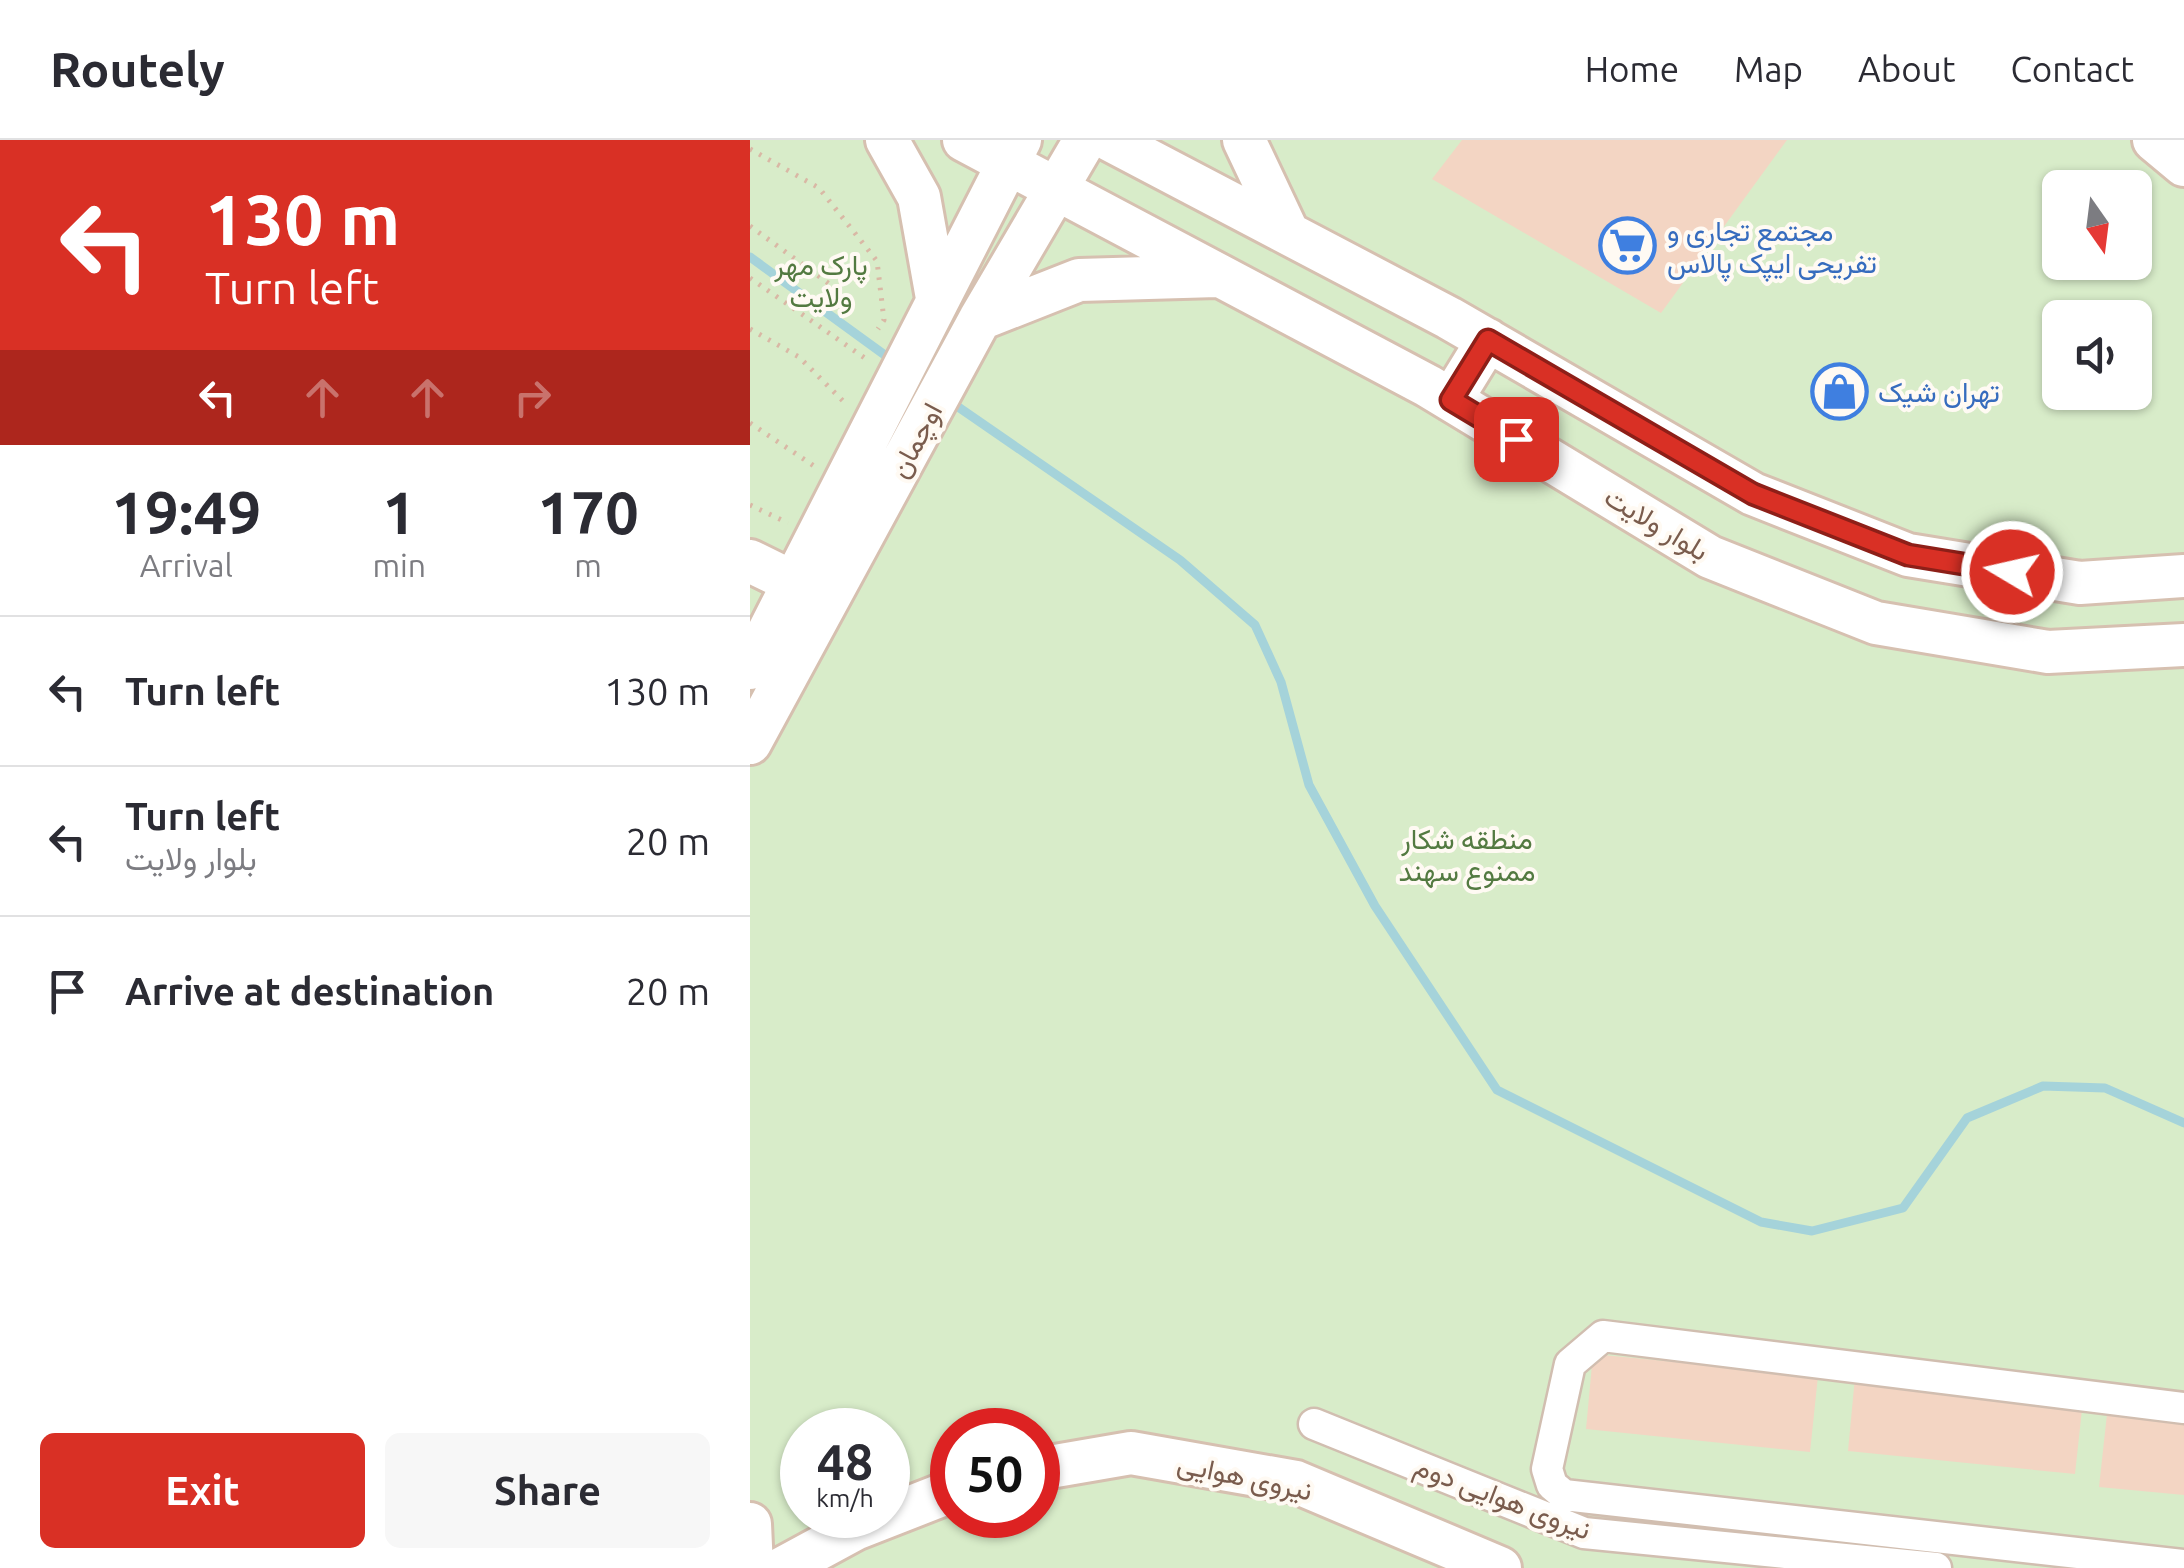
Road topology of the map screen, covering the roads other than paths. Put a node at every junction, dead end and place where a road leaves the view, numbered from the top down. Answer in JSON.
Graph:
{"nodes":[{"id":1,"x":887,"y":140,"type":"edge"},
{"id":2,"x":964,"y":140,"type":"edge"},
{"id":3,"x":1085,"y":140,"type":"edge"},
{"id":4,"x":1110,"y":140,"type":"edge"},
{"id":5,"x":1244,"y":140,"type":"edge"},
{"id":6,"x":2154,"y":140,"type":"edge"},
{"id":7,"x":1014,"y":152,"type":"edge"},
{"id":8,"x":2184,"y":165,"type":"edge"},
{"id":9,"x":1056,"y":190,"type":"junction"},
{"id":10,"x":1287,"y":231,"type":"junction"},
{"id":11,"x":1220,"y":276,"type":"junction"},
{"id":12,"x":937,"y":298,"type":"junction"},
{"id":13,"x":972,"y":333,"type":"junction"},
{"id":14,"x":1488,"y":340,"type":"junction"},
{"id":15,"x":1451,"y":400,"type":"junction"},
{"id":16,"x":750,"y":561,"type":"edge"},
{"id":17,"x":2184,"y":576,"type":"edge"},
{"id":18,"x":811,"y":591,"type":"junction"},
{"id":19,"x":2184,"y":646,"type":"edge"},
{"id":20,"x":750,"y":668,"type":"edge"},
{"id":21,"x":750,"y":744,"type":"edge"},
{"id":22,"x":2184,"y":1408,"type":"edge"},
{"id":23,"x":1314,"y":1424,"type":"dead end"},
{"id":24,"x":1060,"y":1465,"type":"edge"},
{"id":25,"x":930,"y":1500,"type":"edge"},
{"id":26,"x":750,"y":1524,"type":"edge"},
{"id":27,"x":2184,"y":1565,"type":"edge"},
{"id":28,"x":752,"y":1568,"type":"edge"},
{"id":29,"x":783,"y":1568,"type":"edge"},
{"id":30,"x":1500,"y":1568,"type":"edge"},
{"id":31,"x":1936,"y":1568,"type":"edge"}],
"edges":[{"from":1,"to":12,"type":"main road"},
{"from":2,"to":7,"type":"main road","name":"بلوار ولایت"},
{"from":3,"to":9,"type":"main road","name":"اوچمان"},
{"from":4,"to":10,"type":"main road"},
{"from":5,"to":10,"type":"main road"},
{"from":6,"to":8,"type":"main road"},
{"from":7,"to":9,"type":"main road","name":"بلوار ولایت"},
{"from":7,"to":12,"type":"main road","name":"اوچمان"},
{"from":9,"to":11,"type":"main road","name":"بلوار ولایت"},
{"from":9,"to":13,"type":"main road","name":"اوچمان"},
{"from":10,"to":14,"type":"main road"},
{"from":11,"to":13,"type":"main road"},
{"from":11,"to":15,"type":"main road","name":"بلوار ولایت"},
{"from":12,"to":18,"type":"main road","name":"اوچمان"},
{"from":13,"to":18,"type":"main road","name":"اوچمان"},
{"from":14,"to":15,"type":"main road"},
{"from":14,"to":17,"type":"main road"},
{"from":15,"to":19,"type":"main road","name":"بلوار ولایت"},
{"from":16,"to":18,"type":"main road"},
{"from":18,"to":20,"type":"main road","name":"اوچمان"},
{"from":18,"to":21,"type":"main road","name":"اوچمان"},
{"from":22,"to":27,"type":"street"},
{"from":23,"to":31,"type":"street","name":"نیروی هوایی دوم"},
{"from":24,"to":30,"type":"main road","name":"نیروی هوایی"},
{"from":25,"to":29,"type":"main road"},
{"from":26,"to":28,"type":"main road"}]}
